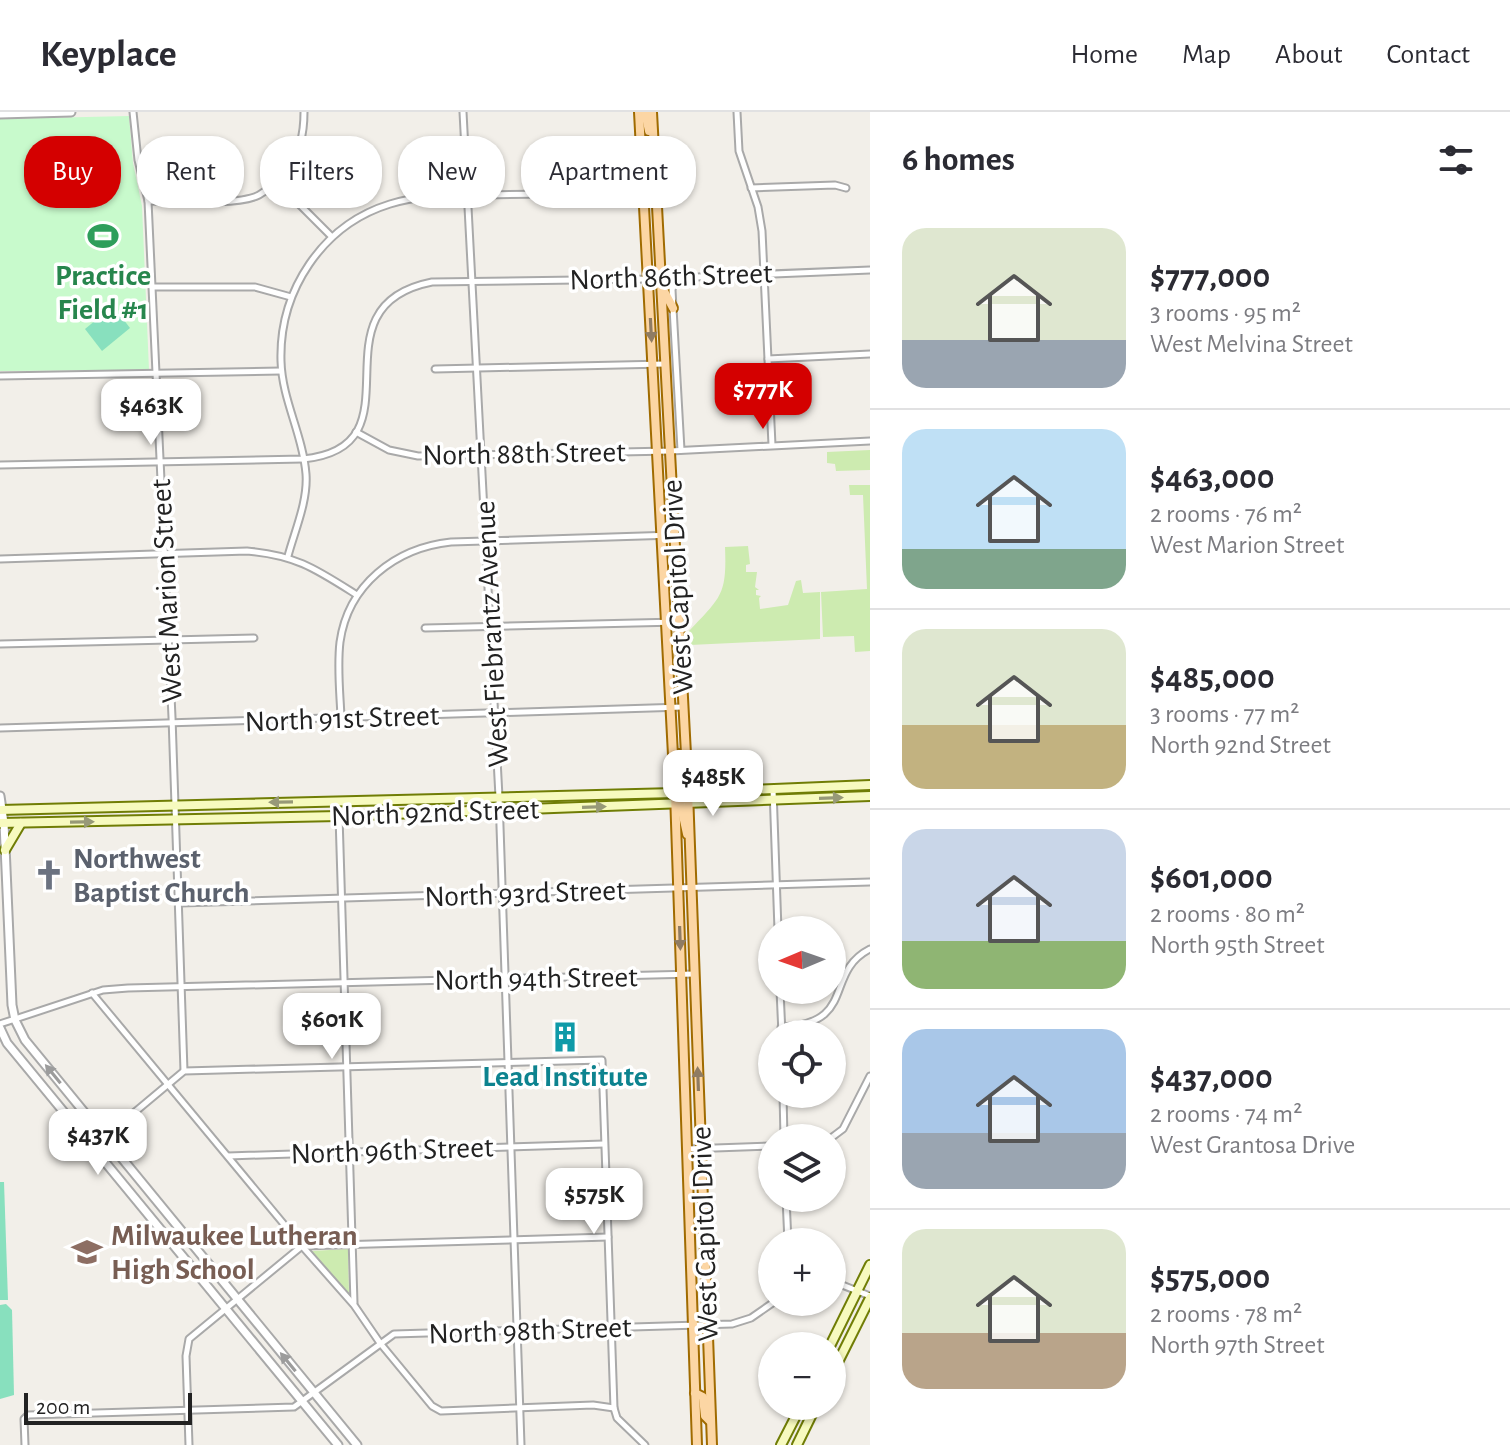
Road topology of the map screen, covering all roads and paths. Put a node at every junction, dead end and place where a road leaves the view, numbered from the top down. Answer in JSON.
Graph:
{"nodes":[{"id":1,"x":71,"y":112,"type":"edge"},
{"id":2,"x":133,"y":112,"type":"edge"},
{"id":3,"x":304,"y":112,"type":"edge"},
{"id":4,"x":463,"y":112,"type":"edge"},
{"id":5,"x":642,"y":112,"type":"edge"},
{"id":6,"x":652,"y":112,"type":"edge"},
{"id":7,"x":737,"y":112,"type":"edge"},
{"id":8,"x":0,"y":114,"type":"edge"},
{"id":9,"x":302,"y":136,"type":"edge"},
{"id":10,"x":464,"y":136,"type":"edge"},
{"id":11,"x":642,"y":136,"type":"edge"},
{"id":12,"x":649,"y":136,"type":"edge"},
{"id":13,"x":653,"y":136,"type":"edge"},
{"id":14,"x":137,"y":150,"type":"edge"},
{"id":15,"x":751,"y":188,"type":"junction"},
{"id":16,"x":846,"y":188,"type":"dead end"},
{"id":17,"x":398,"y":202,"type":"edge"},
{"id":18,"x":148,"y":208,"type":"edge"},
{"id":19,"x":303,"y":208,"type":"edge"},
{"id":20,"x":468,"y":208,"type":"edge"},
{"id":21,"x":644,"y":208,"type":"edge"},
{"id":22,"x":658,"y":208,"type":"edge"},
{"id":23,"x":332,"y":237,"type":"junction"},
{"id":24,"x":870,"y":270,"type":"edge"},
{"id":25,"x":764,"y":274,"type":"junction"},
{"id":26,"x":676,"y":278,"type":"junction"},
{"id":27,"x":648,"y":279,"type":"junction"},
{"id":28,"x":471,"y":281,"type":"junction"},
{"id":29,"x":662,"y":282,"type":"junction"},
{"id":30,"x":152,"y":287,"type":"junction"},
{"id":31,"x":291,"y":297,"type":"junction"},
{"id":32,"x":673,"y":308,"type":"junction"},
{"id":33,"x":870,"y":354,"type":"edge"},
{"id":34,"x":768,"y":359,"type":"junction"},
{"id":35,"x":653,"y":364,"type":"junction"},
{"id":36,"x":666,"y":364,"type":"junction"},
{"id":37,"x":477,"y":368,"type":"junction"},
{"id":38,"x":435,"y":369,"type":"dead end"},
{"id":39,"x":281,"y":371,"type":"junction"},
{"id":40,"x":154,"y":373,"type":"junction"},
{"id":41,"x":0,"y":376,"type":"edge"},
{"id":42,"x":356,"y":432,"type":"junction"},
{"id":43,"x":870,"y":441,"type":"edge"},
{"id":44,"x":772,"y":445,"type":"junction"},
{"id":45,"x":681,"y":450,"type":"junction"},
{"id":46,"x":657,"y":451,"type":"junction"},
{"id":47,"x":670,"y":451,"type":"junction"},
{"id":48,"x":481,"y":455,"type":"junction"},
{"id":49,"x":303,"y":459,"type":"junction"},
{"id":50,"x":159,"y":462,"type":"junction"},
{"id":51,"x":0,"y":465,"type":"edge"},
{"id":52,"x":675,"y":535,"type":"junction"},
{"id":53,"x":662,"y":536,"type":"junction"},
{"id":54,"x":486,"y":541,"type":"junction"},
{"id":55,"x":164,"y":555,"type":"junction"},
{"id":56,"x":288,"y":556,"type":"junction"},
{"id":57,"x":0,"y":559,"type":"edge"},
{"id":58,"x":357,"y":595,"type":"junction"},
{"id":59,"x":666,"y":622,"type":"junction"},
{"id":60,"x":679,"y":622,"type":"junction"},
{"id":61,"x":490,"y":626,"type":"junction"},
{"id":62,"x":425,"y":628,"type":"dead end"},
{"id":63,"x":254,"y":638,"type":"dead end"},
{"id":64,"x":168,"y":640,"type":"junction"},
{"id":65,"x":0,"y":644,"type":"edge"},
{"id":66,"x":671,"y":707,"type":"junction"},
{"id":67,"x":684,"y":707,"type":"junction"},
{"id":68,"x":495,"y":713,"type":"junction"},
{"id":69,"x":341,"y":717,"type":"junction"},
{"id":70,"x":173,"y":723,"type":"junction"},
{"id":71,"x":0,"y":728,"type":"edge"},
{"id":72,"x":870,"y":785,"type":"edge"},
{"id":73,"x":773,"y":789,"type":"junction"},
{"id":74,"x":682,"y":792,"type":"junction"},
{"id":75,"x":0,"y":796,"type":"edge"},
{"id":76,"x":870,"y":796,"type":"edge"},
{"id":77,"x":499,"y":797,"type":"junction"},
{"id":78,"x":774,"y":800,"type":"junction"},
{"id":79,"x":682,"y":803,"type":"junction"},
{"id":80,"x":175,"y":805,"type":"junction"},
{"id":81,"x":1,"y":810,"type":"edge"},
{"id":82,"x":500,"y":810,"type":"junction"},
{"id":83,"x":339,"y":816,"type":"junction"},
{"id":84,"x":176,"y":820,"type":"junction"},
{"id":85,"x":2,"y":823,"type":"edge"},
{"id":86,"x":21,"y":823,"type":"junction"},
{"id":87,"x":3,"y":851,"type":"edge"},
{"id":88,"x":870,"y":882,"type":"edge"},
{"id":89,"x":776,"y":885,"type":"junction"},
{"id":90,"x":692,"y":888,"type":"junction"},
{"id":91,"x":679,"y":889,"type":"junction"},
{"id":92,"x":503,"y":895,"type":"junction"},
{"id":93,"x":341,"y":898,"type":"junction"},
{"id":94,"x":180,"y":903,"type":"junction"},
{"id":95,"x":777,"y":916,"type":"edge"},
{"id":96,"x":870,"y":949,"type":"edge"},
{"id":97,"x":695,"y":974,"type":"junction"},
{"id":98,"x":681,"y":975,"type":"junction"},
{"id":99,"x":506,"y":978,"type":"junction"},
{"id":100,"x":344,"y":982,"type":"junction"},
{"id":101,"x":182,"y":987,"type":"junction"},
{"id":102,"x":92,"y":993,"type":"junction"},
{"id":103,"x":15,"y":1020,"type":"junction"},
{"id":104,"x":816,"y":1020,"type":"edge"},
{"id":105,"x":0,"y":1026,"type":"edge"},
{"id":106,"x":508,"y":1060,"type":"junction"},
{"id":107,"x":347,"y":1065,"type":"junction"},
{"id":108,"x":184,"y":1071,"type":"junction"},
{"id":109,"x":870,"y":1076,"type":"edge"},
{"id":110,"x":168,"y":1083,"type":"junction"},
{"id":111,"x":846,"y":1124,"type":"edge"},
{"id":112,"x":105,"y":1137,"type":"junction"},
{"id":113,"x":604,"y":1144,"type":"junction"},
{"id":114,"x":511,"y":1145,"type":"junction"},
{"id":115,"x":758,"y":1146,"type":"edge"},
{"id":116,"x":93,"y":1147,"type":"junction"},
{"id":117,"x":701,"y":1148,"type":"junction"},
{"id":118,"x":687,"y":1149,"type":"junction"},
{"id":119,"x":350,"y":1151,"type":"junction"},
{"id":120,"x":228,"y":1156,"type":"junction"},
{"id":121,"x":608,"y":1237,"type":"junction"},
{"id":122,"x":514,"y":1239,"type":"junction"},
{"id":123,"x":353,"y":1244,"type":"junction"},
{"id":124,"x":302,"y":1246,"type":"junction"},
{"id":125,"x":870,"y":1265,"type":"edge"},
{"id":126,"x":846,"y":1286,"type":"edge"},
{"id":127,"x":858,"y":1290,"type":"junction"},
{"id":128,"x":870,"y":1297,"type":"edge"},
{"id":129,"x":236,"y":1298,"type":"junction"},
{"id":130,"x":354,"y":1305,"type":"junction"},
{"id":131,"x":225,"y":1308,"type":"junction"},
{"id":132,"x":758,"y":1313,"type":"edge"},
{"id":133,"x":707,"y":1325,"type":"junction"},
{"id":134,"x":693,"y":1326,"type":"junction"},
{"id":135,"x":611,"y":1328,"type":"junction"},
{"id":136,"x":517,"y":1331,"type":"junction"},
{"id":137,"x":837,"y":1332,"type":"edge"},
{"id":138,"x":380,"y":1343,"type":"junction"},
{"id":139,"x":846,"y":1346,"type":"edge"},
{"id":140,"x":314,"y":1393,"type":"junction"},
{"id":141,"x":695,"y":1393,"type":"junction"},
{"id":142,"x":302,"y":1401,"type":"junction"},
{"id":143,"x":520,"y":1408,"type":"junction"},
{"id":144,"x":614,"y":1408,"type":"junction"},
{"id":145,"x":188,"y":1411,"type":"junction"},
{"id":146,"x":794,"y":1420,"type":"edge"},
{"id":147,"x":809,"y":1420,"type":"edge"},
{"id":148,"x":711,"y":1422,"type":"junction"},
{"id":149,"x":698,"y":1442,"type":"edge"},
{"id":150,"x":25,"y":1445,"type":"edge"},
{"id":151,"x":189,"y":1445,"type":"edge"},
{"id":152,"x":338,"y":1445,"type":"edge"},
{"id":153,"x":357,"y":1445,"type":"edge"},
{"id":154,"x":521,"y":1445,"type":"edge"},
{"id":155,"x":645,"y":1445,"type":"edge"},
{"id":156,"x":712,"y":1445,"type":"edge"},
{"id":157,"x":781,"y":1445,"type":"edge"},
{"id":158,"x":797,"y":1445,"type":"edge"}],
"edges":[{"from":1,"to":8,"type":"street"},
{"from":2,"to":14,"type":"street","name":"West Marion Street"},
{"from":3,"to":9,"type":"street"},
{"from":4,"to":10,"type":"street","name":"West Fiebrantz Avenue"},
{"from":5,"to":11,"type":"main road","name":"West Capitol Drive"},
{"from":5,"to":12,"type":"main road"},
{"from":6,"to":13,"type":"main road","name":"West Capitol Drive"},
{"from":7,"to":15,"type":"street"},
{"from":15,"to":16,"type":"street"},
{"from":15,"to":25,"type":"street"},
{"from":17,"to":23,"type":"street"},
{"from":18,"to":30,"type":"street","name":"West Marion Street"},
{"from":19,"to":23,"type":"street"},
{"from":20,"to":28,"type":"street","name":"West Fiebrantz Avenue"},
{"from":21,"to":27,"type":"main road","name":"West Capitol Drive"},
{"from":22,"to":29,"type":"main road","name":"West Capitol Drive"},
{"from":23,"to":31,"type":"street"},
{"from":24,"to":25,"type":"street","name":"North 86th Street"},
{"from":25,"to":26,"type":"street","name":"North 86th Street"},
{"from":25,"to":34,"type":"street"},
{"from":26,"to":29,"type":"street","name":"North 86th Street"},
{"from":26,"to":32,"type":"street","name":"West Capitol Drive"},
{"from":27,"to":28,"type":"street","name":"North 86th Street"},
{"from":27,"to":29,"type":"street","name":"North 86th Street"},
{"from":27,"to":35,"type":"main road","name":"West Capitol Drive","one_way":true},
{"from":28,"to":37,"type":"street","name":"West Fiebrantz Avenue"},
{"from":28,"to":42,"type":"street","name":"North 86th Street"},
{"from":29,"to":32,"type":"main road"},
{"from":29,"to":36,"type":"main road","name":"West Capitol Drive"},
{"from":30,"to":31,"type":"street"},
{"from":30,"to":40,"type":"street","name":"West Marion Street"},
{"from":31,"to":39,"type":"street"},
{"from":32,"to":45,"type":"street","name":"West Capitol Drive"},
{"from":33,"to":34,"type":"street"},
{"from":34,"to":44,"type":"street"},
{"from":35,"to":36,"type":"street"},
{"from":35,"to":37,"type":"street"},
{"from":35,"to":46,"type":"main road","name":"West Capitol Drive"},
{"from":36,"to":47,"type":"main road","name":"West Capitol Drive"},
{"from":37,"to":38,"type":"street"},
{"from":37,"to":48,"type":"street","name":"West Fiebrantz Avenue"},
{"from":39,"to":40,"type":"street"},
{"from":39,"to":49,"type":"street"},
{"from":40,"to":41,"type":"street"},
{"from":40,"to":50,"type":"street","name":"West Marion Street"},
{"from":42,"to":48,"type":"street","name":"North 88th Street"},
{"from":42,"to":49,"type":"street"},
{"from":43,"to":44,"type":"street","name":"North 88th Street"},
{"from":44,"to":45,"type":"street","name":"North 88th Street"},
{"from":45,"to":47,"type":"street","name":"North 88th Street"},
{"from":46,"to":47,"type":"street","name":"North 88th Street"},
{"from":46,"to":48,"type":"street","name":"North 88th Street"},
{"from":46,"to":53,"type":"main road","name":"West Capitol Drive"},
{"from":47,"to":52,"type":"main road","name":"West Capitol Drive"},
{"from":48,"to":54,"type":"street","name":"West Fiebrantz Avenue"},
{"from":49,"to":50,"type":"street"},
{"from":49,"to":56,"type":"street"},
{"from":50,"to":51,"type":"street"},
{"from":50,"to":55,"type":"street","name":"West Marion Street"},
{"from":52,"to":53,"type":"street"},
{"from":52,"to":60,"type":"main road","name":"West Capitol Drive"},
{"from":53,"to":54,"type":"street"},
{"from":53,"to":59,"type":"main road","name":"West Capitol Drive"},
{"from":54,"to":58,"type":"street"},
{"from":54,"to":61,"type":"street","name":"West Fiebrantz Avenue"},
{"from":55,"to":56,"type":"street"},
{"from":55,"to":57,"type":"street"},
{"from":55,"to":64,"type":"street","name":"West Marion Street"},
{"from":56,"to":58,"type":"street"},
{"from":58,"to":69,"type":"street"},
{"from":59,"to":60,"type":"street"},
{"from":59,"to":61,"type":"street"},
{"from":59,"to":66,"type":"main road","name":"West Capitol Drive"},
{"from":60,"to":67,"type":"main road","name":"West Capitol Drive"},
{"from":61,"to":62,"type":"street"},
{"from":61,"to":68,"type":"street","name":"West Fiebrantz Avenue"},
{"from":63,"to":64,"type":"street"},
{"from":64,"to":65,"type":"street"},
{"from":64,"to":70,"type":"street","name":"West Marion Street"},
{"from":66,"to":67,"type":"street","name":"North 91st Street"},
{"from":66,"to":68,"type":"street","name":"North 91st Street"},
{"from":66,"to":74,"type":"main road","name":"West Capitol Drive"},
{"from":67,"to":74,"type":"main road","name":"West Capitol Drive"},
{"from":68,"to":69,"type":"street","name":"North 91st Street"},
{"from":68,"to":77,"type":"street","name":"West Fiebrantz Avenue"},
{"from":69,"to":70,"type":"street","name":"North 91st Street"},
{"from":70,"to":71,"type":"street","name":"North 91st Street"},
{"from":70,"to":80,"type":"street","name":"West Marion Street"},
{"from":72,"to":73,"type":"main road","name":"North 92nd Street"},
{"from":73,"to":74,"type":"main road","name":"North 92nd Street"},
{"from":73,"to":78,"type":"street"},
{"from":74,"to":77,"type":"main road","name":"North 92nd Street"},
{"from":74,"to":79,"type":"main road","name":"West Capitol Drive"},
{"from":75,"to":81,"type":"street"},
{"from":78,"to":76,"type":"main road","name":"North 92nd Street","one_way":true},
{"from":77,"to":80,"type":"main road","name":"North 92nd Street","one_way":true},
{"from":77,"to":82,"type":"street","name":"West Fiebrantz Avenue"},
{"from":78,"to":79,"type":"main road","name":"North 92nd Street"},
{"from":78,"to":89,"type":"street"},
{"from":82,"to":79,"type":"main road","name":"North 92nd Street","one_way":true},
{"from":79,"to":90,"type":"main road","name":"West Capitol Drive"},
{"from":79,"to":91,"type":"main road","name":"West Capitol Drive"},
{"from":80,"to":81,"type":"main road","name":"North 92nd Street"},
{"from":80,"to":84,"type":"street","name":"West Marion Street"},
{"from":81,"to":85,"type":"street"},
{"from":82,"to":83,"type":"main road","name":"North 92nd Street"},
{"from":82,"to":92,"type":"street","name":"West Fiebrantz Avenue"},
{"from":83,"to":84,"type":"main road","name":"North 92nd Street"},
{"from":83,"to":93,"type":"street"},
{"from":86,"to":84,"type":"main road","name":"North 92nd Street","one_way":true},
{"from":84,"to":94,"type":"street","name":"West Marion Street"},
{"from":85,"to":86,"type":"main road","name":"North 92nd Street"},
{"from":85,"to":87,"type":"street"},
{"from":86,"to":87,"type":"main road"},
{"from":87,"to":103,"type":"street"},
{"from":88,"to":89,"type":"street","name":"North 93rd Street"},
{"from":89,"to":90,"type":"street","name":"North 93rd Street"},
{"from":89,"to":95,"type":"street"},
{"from":90,"to":91,"type":"street","name":"North 93rd Street"},
{"from":90,"to":97,"type":"main road","name":"West Capitol Drive"},
{"from":91,"to":92,"type":"street","name":"North 93rd Street"},
{"from":91,"to":98,"type":"main road","name":"West Capitol Drive","one_way":true},
{"from":92,"to":93,"type":"street","name":"North 93rd Street"},
{"from":92,"to":99,"type":"street","name":"West Fiebrantz Avenue"},
{"from":93,"to":94,"type":"street","name":"North 93rd Street"},
{"from":93,"to":100,"type":"street"},
{"from":94,"to":101,"type":"street","name":"West Marion Street"},
{"from":96,"to":104,"type":"street"},
{"from":97,"to":98,"type":"street","name":"North 94th Street"},
{"from":117,"to":97,"type":"main road","name":"West Capitol Drive","one_way":true},
{"from":98,"to":99,"type":"street","name":"North 94th Street"},
{"from":98,"to":118,"type":"main road","name":"West Capitol Drive"},
{"from":99,"to":100,"type":"street","name":"North 94th Street"},
{"from":99,"to":106,"type":"street","name":"West Fiebrantz Avenue"},
{"from":100,"to":101,"type":"street","name":"North 94th Street"},
{"from":100,"to":107,"type":"street"},
{"from":101,"to":102,"type":"street","name":"North 94th Street"},
{"from":101,"to":108,"type":"street","name":"West Marion Street"},
{"from":102,"to":103,"type":"street","name":"North 94th Street"},
{"from":102,"to":110,"type":"street"},
{"from":103,"to":105,"type":"street","name":"North 94th Street"},
{"from":112,"to":103,"type":"street","one_way":true},
{"from":105,"to":116,"type":"street"},
{"from":106,"to":107,"type":"street"},
{"from":106,"to":113,"type":"street"},
{"from":106,"to":114,"type":"street","name":"West Fiebrantz Avenue"},
{"from":107,"to":108,"type":"street"},
{"from":107,"to":119,"type":"street"},
{"from":108,"to":110,"type":"street"},
{"from":109,"to":111,"type":"street"},
{"from":110,"to":112,"type":"street"},
{"from":110,"to":120,"type":"street"},
{"from":112,"to":116,"type":"street"},
{"from":112,"to":129,"type":"street"},
{"from":113,"to":114,"type":"street","name":"North 96th Street"},
{"from":113,"to":121,"type":"street"},
{"from":114,"to":119,"type":"street","name":"North 96th Street"},
{"from":114,"to":122,"type":"street","name":"West Fiebrantz Avenue"},
{"from":115,"to":117,"type":"street"},
{"from":116,"to":131,"type":"street"},
{"from":117,"to":118,"type":"street"},
{"from":117,"to":133,"type":"main road","name":"West Capitol Drive"},
{"from":118,"to":134,"type":"main road","name":"West Capitol Drive"},
{"from":119,"to":120,"type":"street","name":"North 96th Street"},
{"from":119,"to":123,"type":"street"},
{"from":120,"to":124,"type":"street"},
{"from":121,"to":122,"type":"street"},
{"from":121,"to":135,"type":"street"},
{"from":122,"to":123,"type":"street"},
{"from":122,"to":136,"type":"street","name":"West Fiebrantz Avenue"},
{"from":123,"to":124,"type":"street"},
{"from":123,"to":130,"type":"street"},
{"from":124,"to":129,"type":"street"},
{"from":124,"to":130,"type":"street"},
{"from":125,"to":127,"type":"main road"},
{"from":126,"to":127,"type":"street"},
{"from":127,"to":128,"type":"street"},
{"from":127,"to":137,"type":"main road"},
{"from":128,"to":139,"type":"main road"},
{"from":129,"to":131,"type":"street"},
{"from":140,"to":129,"type":"street","one_way":true},
{"from":130,"to":138,"type":"street"},
{"from":131,"to":142,"type":"street"},
{"from":131,"to":145,"type":"street"},
{"from":132,"to":133,"type":"street","name":"North 98th Street"},
{"from":133,"to":134,"type":"street","name":"North 98th Street"},
{"from":133,"to":148,"type":"main road","name":"West Capitol Drive"},
{"from":134,"to":135,"type":"street","name":"North 98th Street"},
{"from":134,"to":141,"type":"main road","name":"West Capitol Drive"},
{"from":135,"to":136,"type":"street","name":"North 98th Street"},
{"from":135,"to":144,"type":"street"},
{"from":136,"to":138,"type":"street","name":"North 98th Street"},
{"from":136,"to":143,"type":"street","name":"West Fiebrantz Avenue"},
{"from":138,"to":140,"type":"street","name":"North 98th Street"},
{"from":138,"to":143,"type":"street"},
{"from":140,"to":142,"type":"street","name":"North 98th Street"},
{"from":140,"to":153,"type":"street"},
{"from":141,"to":148,"type":"main road"},
{"from":141,"to":149,"type":"main road","name":"West Capitol Drive"},
{"from":142,"to":145,"type":"street"},
{"from":142,"to":152,"type":"street"},
{"from":143,"to":144,"type":"street"},
{"from":143,"to":154,"type":"street","name":"West Fiebrantz Avenue"},
{"from":144,"to":155,"type":"street"},
{"from":145,"to":150,"type":"street"},
{"from":145,"to":151,"type":"street"},
{"from":146,"to":157,"type":"main road"},
{"from":147,"to":158,"type":"main road"},
{"from":148,"to":156,"type":"main road","name":"West Capitol Drive"}]}
